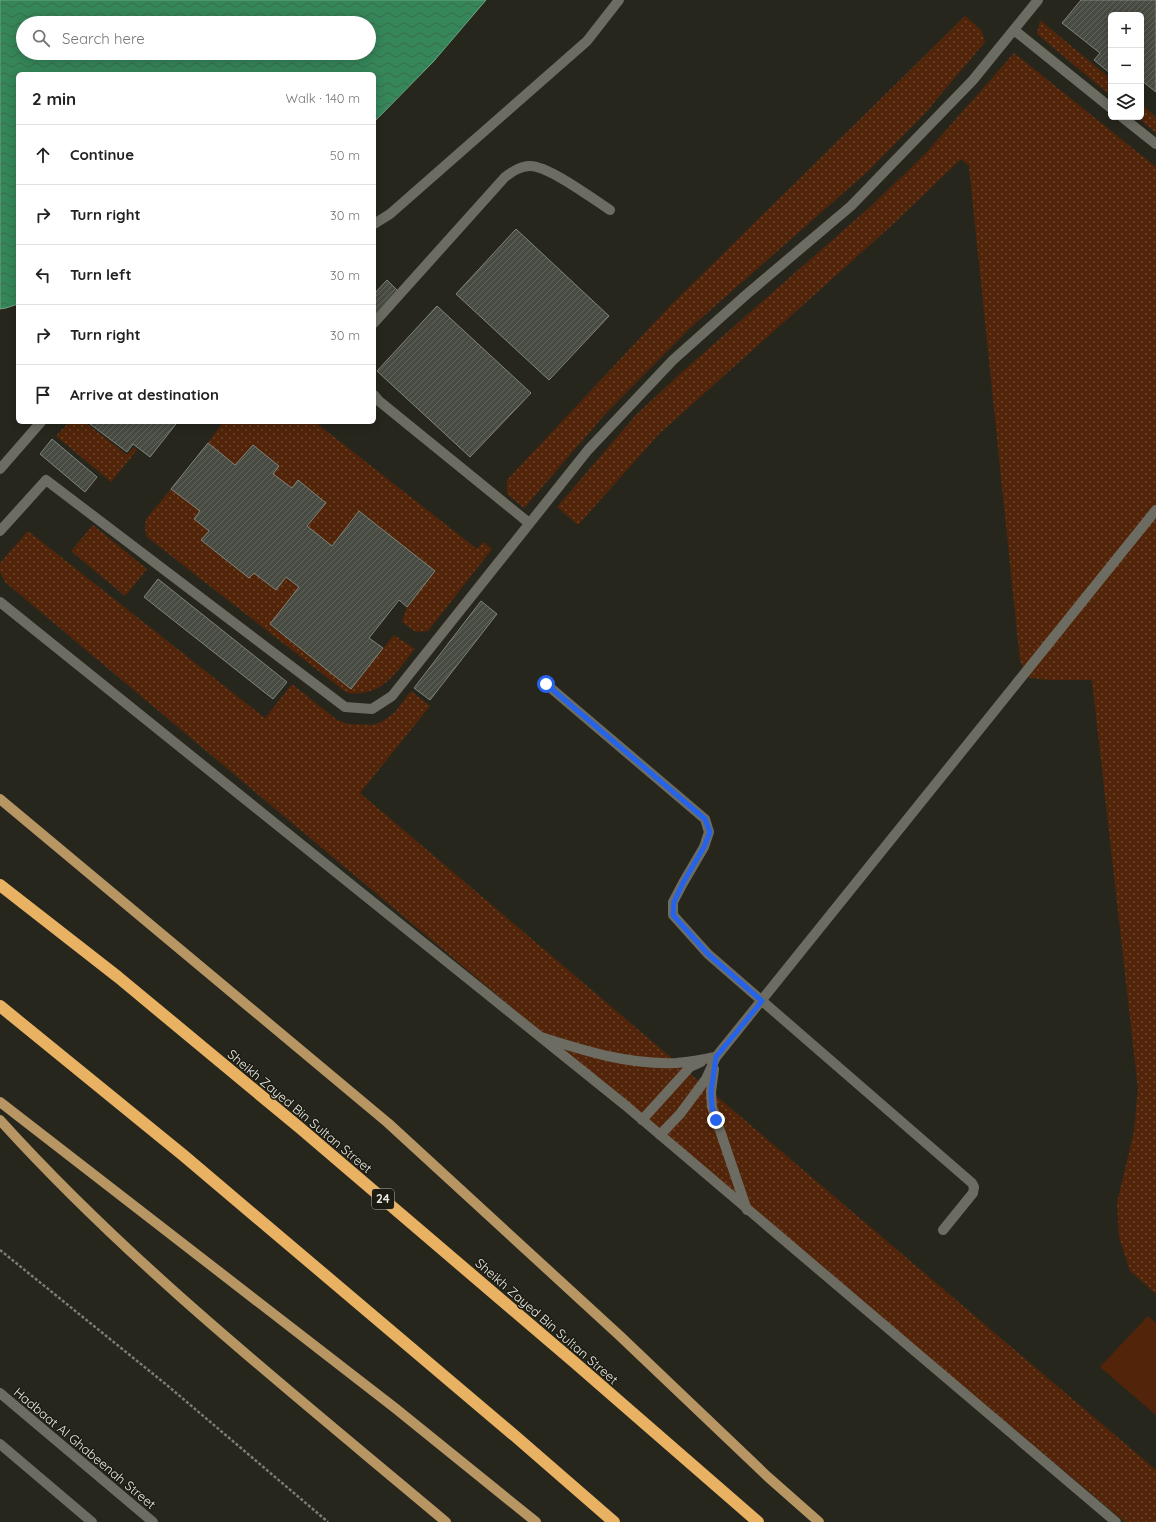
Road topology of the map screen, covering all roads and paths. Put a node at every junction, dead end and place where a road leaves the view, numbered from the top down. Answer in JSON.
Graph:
{"nodes":[{"id":1,"x":619,"y":0,"type":"edge"},
{"id":2,"x":1038,"y":0,"type":"edge"},
{"id":3,"x":1014,"y":30,"type":"junction"},
{"id":4,"x":1108,"y":106,"type":"edge"},
{"id":5,"x":1126,"y":120,"type":"edge"},
{"id":6,"x":1156,"y":144,"type":"edge"},
{"id":7,"x":610,"y":210,"type":"dead end"},
{"id":8,"x":376,"y":223,"type":"edge"},
{"id":9,"x":376,"y":321,"type":"edge"},
{"id":10,"x":376,"y":397,"type":"edge"},
{"id":11,"x":39,"y":424,"type":"edge"},
{"id":12,"x":0,"y":469,"type":"edge"},
{"id":13,"x":1156,"y":510,"type":"edge"},
{"id":14,"x":529,"y":523,"type":"junction"},
{"id":15,"x":0,"y":532,"type":"edge"},
{"id":16,"x":0,"y":602,"type":"edge"},
{"id":17,"x":546,"y":684,"type":"dead end"},
{"id":18,"x":0,"y":799,"type":"edge"},
{"id":19,"x":0,"y":885,"type":"edge"},
{"id":20,"x":762,"y":1001,"type":"junction"},
{"id":21,"x":0,"y":1006,"type":"edge"},
{"id":22,"x":541,"y":1037,"type":"junction"},
{"id":23,"x":716,"y":1057,"type":"junction"},
{"id":24,"x":0,"y":1102,"type":"edge"},
{"id":25,"x":0,"y":1120,"type":"edge"},
{"id":26,"x":642,"y":1120,"type":"junction"},
{"id":27,"x":660,"y":1135,"type":"junction"},
{"id":28,"x":748,"y":1210,"type":"junction"},
{"id":29,"x":943,"y":1230,"type":"dead end"},
{"id":30,"x":0,"y":1250,"type":"edge"},
{"id":31,"x":0,"y":1393,"type":"edge"},
{"id":32,"x":0,"y":1444,"type":"edge"},
{"id":33,"x":92,"y":1522,"type":"edge"},
{"id":34,"x":153,"y":1522,"type":"edge"},
{"id":35,"x":328,"y":1522,"type":"edge"},
{"id":36,"x":446,"y":1522,"type":"edge"},
{"id":37,"x":536,"y":1522,"type":"edge"},
{"id":38,"x":614,"y":1522,"type":"edge"},
{"id":39,"x":758,"y":1522,"type":"edge"},
{"id":40,"x":819,"y":1522,"type":"edge"},
{"id":41,"x":1116,"y":1522,"type":"edge"}],
"edges":[{"from":1,"to":8,"type":"street"},
{"from":2,"to":3,"type":"street"},
{"from":3,"to":4,"type":"street"},
{"from":3,"to":14,"type":"street"},
{"from":5,"to":6,"type":"street"},
{"from":7,"to":9,"type":"street"},
{"from":10,"to":14,"type":"street"},
{"from":11,"to":12,"type":"street"},
{"from":13,"to":20,"type":"street"},
{"from":14,"to":15,"type":"street"},
{"from":16,"to":22,"type":"street"},
{"from":17,"to":20,"type":"street"},
{"from":18,"to":40,"type":"main road"},
{"from":19,"to":39,"type":"highway","name":"Sheikh Zayed Bin Sultan Street","number":"24"},
{"from":20,"to":23,"type":"street"},
{"from":20,"to":29,"type":"street"},
{"from":21,"to":38,"type":"highway"},
{"from":22,"to":23,"type":"street"},
{"from":22,"to":26,"type":"street"},
{"from":23,"to":26,"type":"street"},
{"from":23,"to":27,"type":"street"},
{"from":23,"to":28,"type":"street"},
{"from":24,"to":37,"type":"main road"},
{"from":25,"to":36,"type":"main road"},
{"from":26,"to":27,"type":"street"},
{"from":27,"to":28,"type":"street"},
{"from":28,"to":41,"type":"street"},
{"from":30,"to":35,"type":"path"},
{"from":31,"to":34,"type":"street","name":"Hadbaat Al Ghabeenah Street"},
{"from":32,"to":33,"type":"street"}]}
